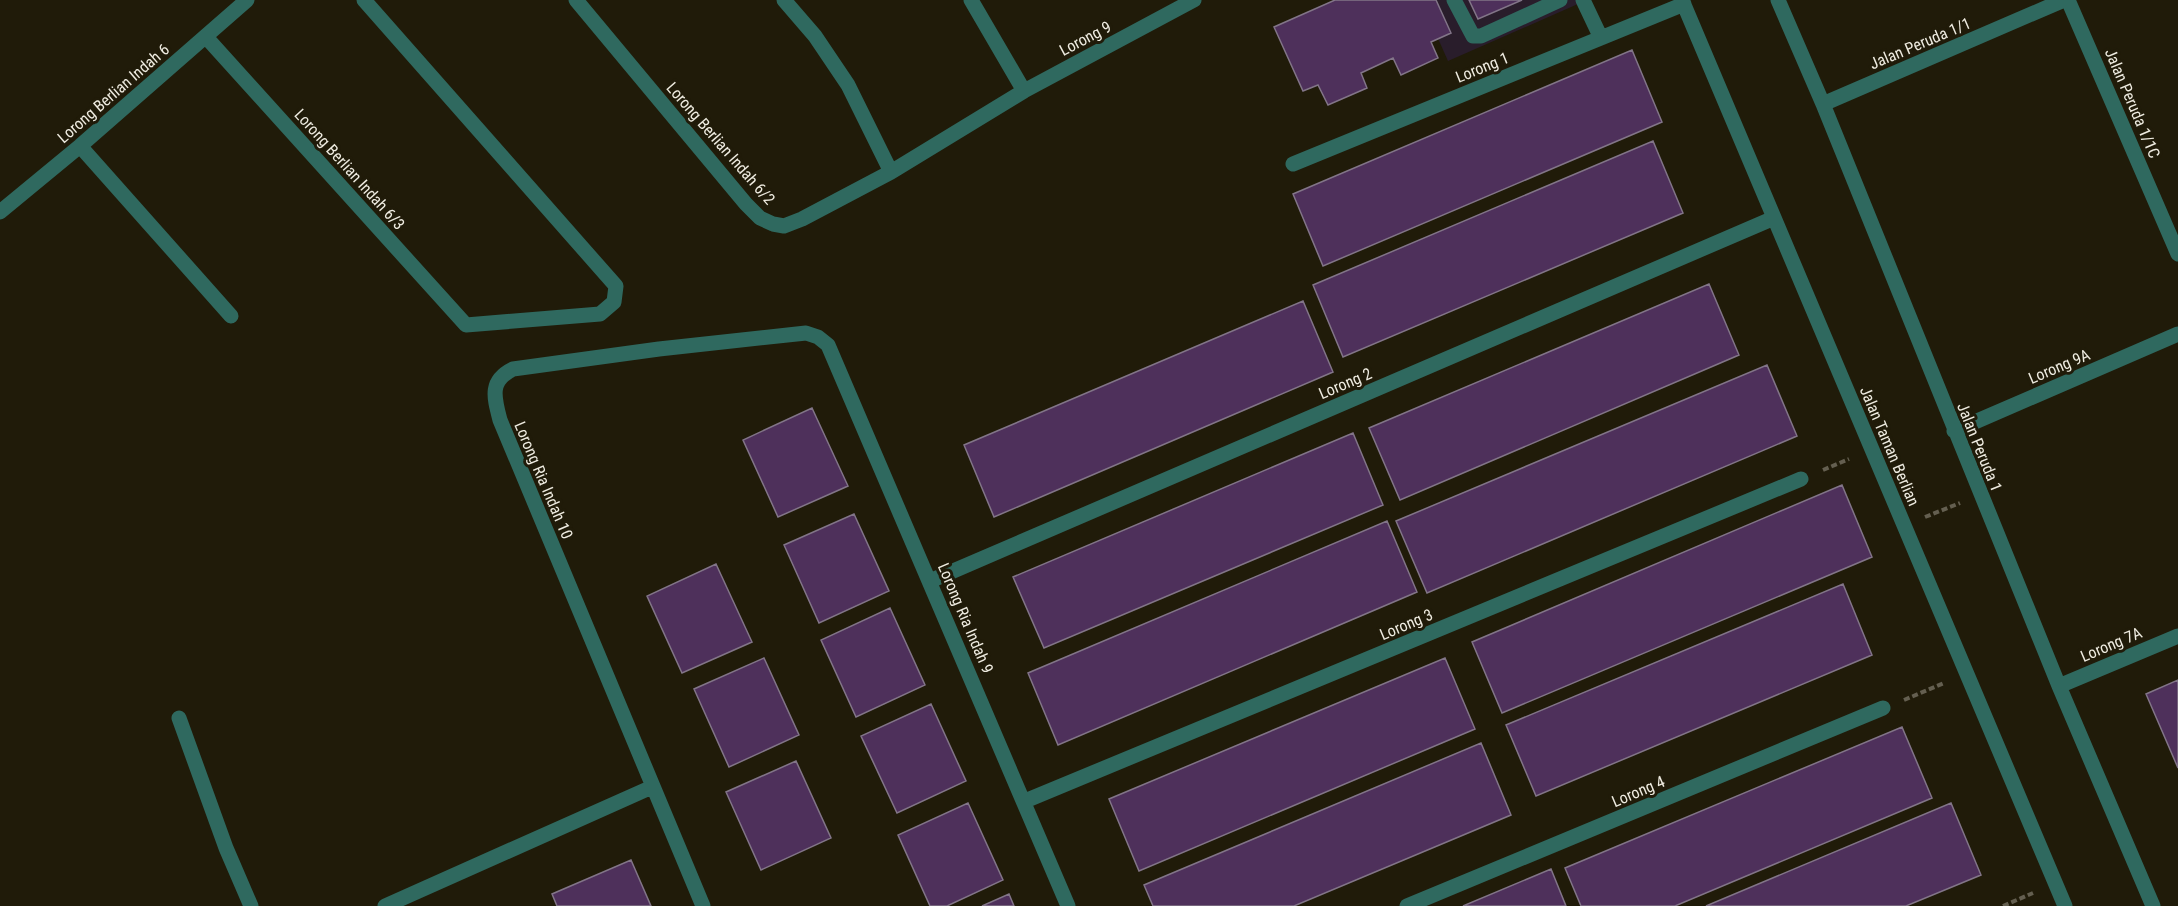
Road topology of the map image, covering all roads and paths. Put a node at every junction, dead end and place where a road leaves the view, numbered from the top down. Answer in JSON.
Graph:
{"nodes":[{"id":1,"x":248,"y":0,"type":"edge"},
{"id":2,"x":364,"y":0,"type":"edge"},
{"id":3,"x":576,"y":0,"type":"edge"},
{"id":4,"x":784,"y":0,"type":"edge"},
{"id":5,"x":971,"y":0,"type":"edge"},
{"id":6,"x":1194,"y":0,"type":"edge"},
{"id":7,"x":1454,"y":0,"type":"edge"},
{"id":8,"x":1560,"y":0,"type":"edge"},
{"id":9,"x":1583,"y":0,"type":"edge"},
{"id":10,"x":1778,"y":0,"type":"edge"},
{"id":11,"x":2066,"y":0,"type":"edge"},
{"id":12,"x":1683,"y":2,"type":"edge"},
{"id":13,"x":206,"y":37,"type":"junction"},
{"id":14,"x":1601,"y":38,"type":"junction"},
{"id":15,"x":1024,"y":91,"type":"junction"},
{"id":16,"x":1823,"y":104,"type":"junction"},
{"id":17,"x":80,"y":146,"type":"junction"},
{"id":18,"x":1293,"y":164,"type":"dead end"},
{"id":19,"x":891,"y":172,"type":"junction"},
{"id":20,"x":0,"y":212,"type":"edge"},
{"id":21,"x":1774,"y":218,"type":"junction"},
{"id":22,"x":2178,"y":254,"type":"edge"},
{"id":23,"x":231,"y":316,"type":"dead end"},
{"id":24,"x":2178,"y":334,"type":"edge"},
{"id":25,"x":828,"y":345,"type":"joint"},
{"id":26,"x":1954,"y":431,"type":"junction"},
{"id":27,"x":1872,"y":449,"type":"junction"},
{"id":28,"x":1802,"y":479,"type":"joint"},
{"id":29,"x":1980,"y":494,"type":"junction"},
{"id":30,"x":1905,"y":526,"type":"junction"},
{"id":31,"x":930,"y":581,"type":"junction"},
{"id":32,"x":2178,"y":636,"type":"edge"},
{"id":33,"x":1967,"y":674,"type":"junction"},
{"id":34,"x":2058,"y":686,"type":"junction"},
{"id":35,"x":1883,"y":708,"type":"joint"},
{"id":36,"x":179,"y":718,"type":"dead end"},
{"id":37,"x":652,"y":787,"type":"junction"},
{"id":38,"x":1024,"y":801,"type":"junction"},
{"id":39,"x":2055,"y":884,"type":"junction"},
{"id":40,"x":251,"y":906,"type":"edge"},
{"id":41,"x":385,"y":906,"type":"edge"},
{"id":42,"x":703,"y":906,"type":"edge"},
{"id":43,"x":1068,"y":906,"type":"edge"},
{"id":44,"x":1407,"y":906,"type":"edge"},
{"id":45,"x":2003,"y":906,"type":"edge"},
{"id":46,"x":2065,"y":906,"type":"edge"},
{"id":47,"x":2153,"y":906,"type":"edge"}],
"edges":[{"from":1,"to":13,"type":"street","name":"Lorong Berlian Indah 6"},
{"from":2,"to":13,"type":"street","name":"Lorong Berlian Indah 6/3"},
{"from":3,"to":19,"type":"street","name":"Lorong Berlian Indah 6/2"},
{"from":4,"to":19,"type":"street"},
{"from":5,"to":15,"type":"street"},
{"from":6,"to":15,"type":"street","name":"Lorong 9"},
{"from":7,"to":8,"type":"street"},
{"from":9,"to":14,"type":"street"},
{"from":10,"to":16,"type":"street","name":"Jalan Peruda 1"},
{"from":11,"to":16,"type":"street","name":"Jalan Peruda 1/1"},
{"from":11,"to":22,"type":"street","name":"Jalan Peruda 1/1C"},
{"from":12,"to":14,"type":"street","name":"Lorong 1"},
{"from":12,"to":21,"type":"street","name":"Jalan Taman Berlian"},
{"from":13,"to":17,"type":"street","name":"Lorong Berlian Indah 6"},
{"from":14,"to":18,"type":"street","name":"Lorong 1"},
{"from":15,"to":19,"type":"street","name":"Lorong Berlian Indah 6/2"},
{"from":16,"to":26,"type":"street","name":"Jalan Peruda 1"},
{"from":17,"to":20,"type":"street","name":"Lorong Berlian Indah 6"},
{"from":17,"to":23,"type":"street"},
{"from":21,"to":27,"type":"street","name":"Jalan Taman Berlian"},
{"from":21,"to":31,"type":"street","name":"Lorong 2"},
{"from":24,"to":26,"type":"street","name":"Lorong 9A"},
{"from":25,"to":31,"type":"street","name":"Lorong Ria Indah 9"},
{"from":25,"to":37,"type":"street","name":"Lorong Ria Indah 10"},
{"from":26,"to":29,"type":"street","name":"Jalan Peruda 1"},
{"from":27,"to":28,"type":"path"},
{"from":27,"to":30,"type":"street","name":"Jalan Taman Berlian"},
{"from":28,"to":38,"type":"street","name":"Lorong 3"},
{"from":29,"to":30,"type":"path"},
{"from":29,"to":34,"type":"street","name":"Jalan Peruda 1"},
{"from":30,"to":33,"type":"street","name":"Jalan Taman Berlian"},
{"from":31,"to":38,"type":"street","name":"Lorong Ria Indah 9"},
{"from":32,"to":34,"type":"street","name":"Lorong 7A"},
{"from":33,"to":35,"type":"path"},
{"from":33,"to":39,"type":"street","name":"Jalan Taman Berlian"},
{"from":34,"to":47,"type":"street","name":"Jalan Peruda 1"},
{"from":35,"to":44,"type":"street","name":"Lorong 4"},
{"from":36,"to":40,"type":"street"},
{"from":37,"to":41,"type":"street"},
{"from":37,"to":42,"type":"street","name":"Lorong Ria Indah 10"},
{"from":38,"to":43,"type":"street","name":"Lorong Ria Indah 9"},
{"from":39,"to":45,"type":"path"},
{"from":39,"to":46,"type":"street","name":"Jalan Taman Berlian"}]}
